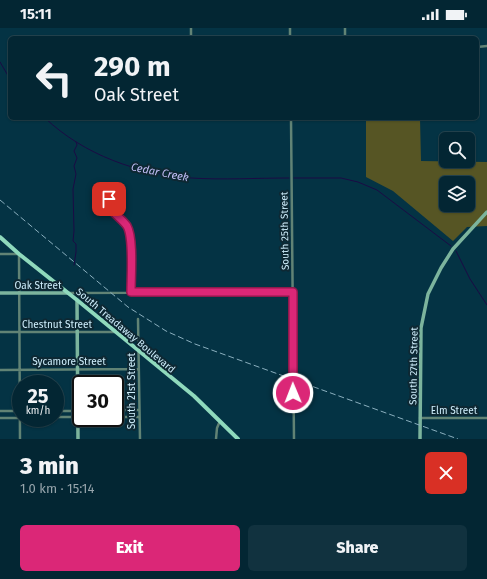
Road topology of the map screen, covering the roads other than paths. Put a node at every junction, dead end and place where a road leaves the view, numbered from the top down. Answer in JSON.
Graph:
{"nodes":[{"id":1,"x":291,"y":120,"type":"edge"},
{"id":2,"x":109,"y":199,"type":"dead end"},
{"id":3,"x":487,"y":212,"type":"edge"},
{"id":4,"x":0,"y":237,"type":"edge"},
{"id":5,"x":0,"y":254,"type":"edge"},
{"id":6,"x":19,"y":254,"type":"junction"},
{"id":7,"x":131,"y":292,"type":"junction"},
{"id":8,"x":293,"y":292,"type":"junction"},
{"id":9,"x":0,"y":293,"type":"edge"},
{"id":10,"x":19,"y":293,"type":"junction"},
{"id":11,"x":68,"y":293,"type":"junction"},
{"id":12,"x":77,"y":300,"type":"junction"},
{"id":13,"x":138,"y":319,"type":"dead end"},
{"id":14,"x":0,"y":332,"type":"edge"},
{"id":15,"x":19,"y":332,"type":"junction"},
{"id":16,"x":77,"y":332,"type":"junction"},
{"id":17,"x":115,"y":332,"type":"junction"},
{"id":18,"x":139,"y":351,"type":"junction"},
{"id":19,"x":78,"y":369,"type":"junction"},
{"id":20,"x":138,"y":369,"type":"junction"},
{"id":21,"x":0,"y":370,"type":"edge"},
{"id":22,"x":19,"y":370,"type":"junction"},
{"id":23,"x":19,"y":375,"type":"edge"},
{"id":24,"x":78,"y":375,"type":"edge"},
{"id":25,"x":0,"y":410,"type":"edge"},
{"id":26,"x":12,"y":410,"type":"edge"},
{"id":27,"x":124,"y":410,"type":"edge"},
{"id":28,"x":139,"y":410,"type":"junction"},
{"id":29,"x":124,"y":417,"type":"edge"},
{"id":30,"x":139,"y":417,"type":"junction"},
{"id":31,"x":0,"y":418,"type":"edge"},
{"id":32,"x":12,"y":418,"type":"edge"},
{"id":33,"x":420,"y":418,"type":"junction"},
{"id":34,"x":487,"y":418,"type":"edge"},
{"id":35,"x":220,"y":421,"type":"junction"},
{"id":36,"x":20,"y":427,"type":"edge"},
{"id":37,"x":79,"y":427,"type":"edge"},
{"id":38,"x":20,"y":439,"type":"edge"},
{"id":39,"x":78,"y":439,"type":"edge"},
{"id":40,"x":140,"y":439,"type":"edge"},
{"id":41,"x":216,"y":439,"type":"edge"},
{"id":42,"x":238,"y":439,"type":"edge"},
{"id":43,"x":294,"y":439,"type":"edge"},
{"id":44,"x":420,"y":439,"type":"edge"}],
"edges":[{"from":1,"to":8,"type":"street","name":"South 25th Street"},
{"from":2,"to":7,"type":"street"},
{"from":3,"to":33,"type":"main road","name":"South 27th Street"},
{"from":4,"to":6,"type":"main road","name":"South Treadaway Boulevard"},
{"from":5,"to":6,"type":"street"},
{"from":6,"to":10,"type":"street"},
{"from":6,"to":11,"type":"main road","name":"South Treadaway Boulevard"},
{"from":7,"to":8,"type":"street","name":"Oak Street"},
{"from":7,"to":11,"type":"street","name":"Oak Street"},
{"from":8,"to":43,"type":"street","name":"South 25th Street"},
{"from":9,"to":10,"type":"main road","name":"Oak Street"},
{"from":10,"to":11,"type":"main road","name":"Oak Street"},
{"from":10,"to":15,"type":"street"},
{"from":11,"to":12,"type":"main road","name":"South Treadaway Boulevard"},
{"from":12,"to":16,"type":"main road"},
{"from":12,"to":17,"type":"main road","name":"South Treadaway Boulevard"},
{"from":13,"to":18,"type":"street","name":"South 21st Street"},
{"from":14,"to":15,"type":"street","name":"Chestnut Street"},
{"from":15,"to":16,"type":"street","name":"Chestnut Street"},
{"from":15,"to":22,"type":"street"},
{"from":16,"to":17,"type":"street","name":"Chestnut Street"},
{"from":16,"to":19,"type":"main road"},
{"from":17,"to":18,"type":"main road","name":"South Treadaway Boulevard"},
{"from":18,"to":20,"type":"street","name":"South 21st Street"},
{"from":18,"to":35,"type":"main road","name":"South Treadaway Boulevard"},
{"from":19,"to":20,"type":"street","name":"Sycamore Street"},
{"from":19,"to":22,"type":"street","name":"Sycamore Street"},
{"from":19,"to":24,"type":"main road"},
{"from":20,"to":28,"type":"street","name":"South 21st Street"},
{"from":21,"to":22,"type":"street","name":"Sycamore Street"},
{"from":22,"to":23,"type":"street"},
{"from":25,"to":26,"type":"street"},
{"from":27,"to":28,"type":"street"},
{"from":28,"to":30,"type":"street","name":"South 21st Street"},
{"from":29,"to":30,"type":"street"},
{"from":30,"to":40,"type":"street","name":"South 21st Street"},
{"from":31,"to":32,"type":"street"},
{"from":33,"to":34,"type":"street","name":"Elm Street"},
{"from":33,"to":44,"type":"main road","name":"South 27th Street"},
{"from":35,"to":41,"type":"street"},
{"from":35,"to":42,"type":"main road","name":"South Treadaway Boulevard"},
{"from":36,"to":38,"type":"street"},
{"from":37,"to":39,"type":"main road"}]}
